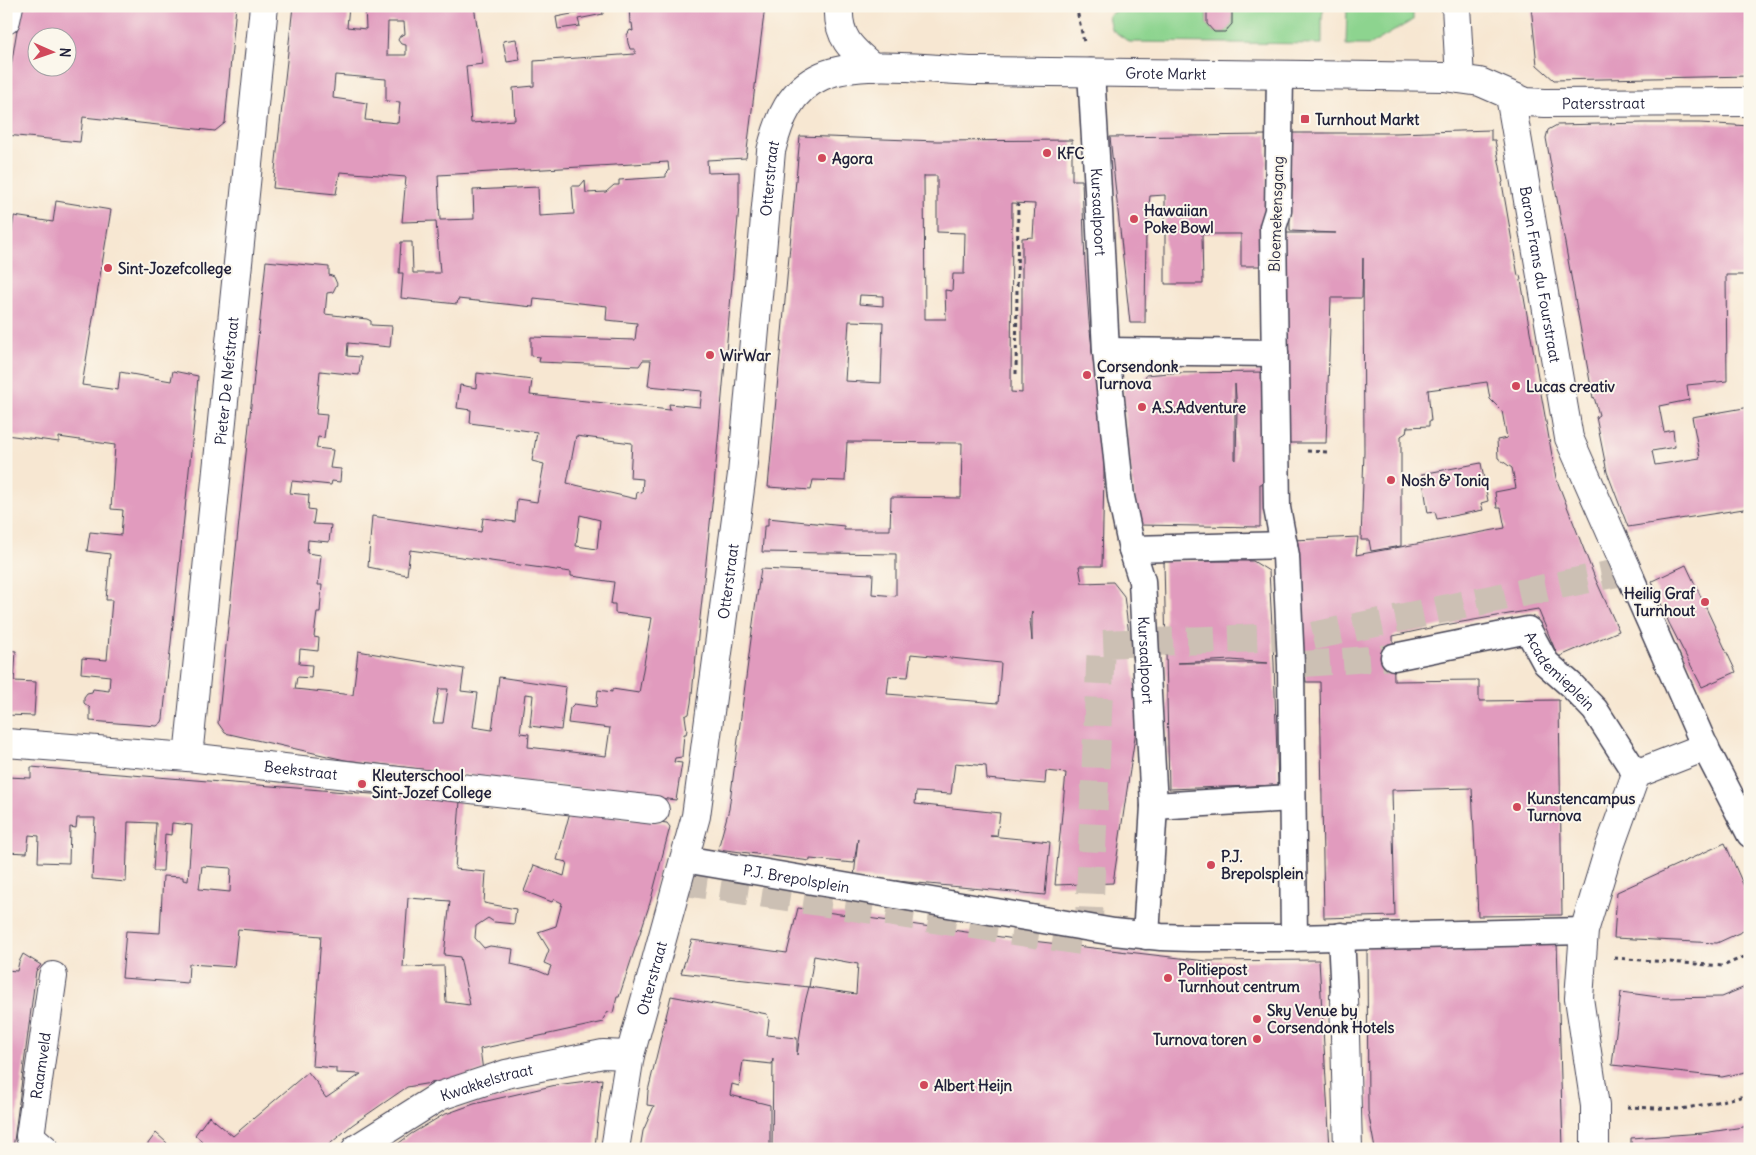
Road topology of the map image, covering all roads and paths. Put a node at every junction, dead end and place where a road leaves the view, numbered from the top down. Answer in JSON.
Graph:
{"nodes":[{"id":1,"x":8,"y":6,"type":"edge"},
{"id":2,"x":264,"y":6,"type":"edge"},
{"id":3,"x":839,"y":6,"type":"edge"},
{"id":4,"x":1456,"y":6,"type":"edge"},
{"id":5,"x":6,"y":20,"type":"edge"},
{"id":6,"x":873,"y":67,"type":"junction"},
{"id":7,"x":1091,"y":72,"type":"junction"},
{"id":8,"x":1280,"y":75,"type":"junction"},
{"id":9,"x":1460,"y":78,"type":"junction"},
{"id":10,"x":1510,"y":96,"type":"junction"},
{"id":11,"x":1750,"y":102,"type":"edge"},
{"id":12,"x":1018,"y":204,"type":"dead end"},
{"id":13,"x":1106,"y":351,"type":"junction"},
{"id":14,"x":1275,"y":353,"type":"junction"},
{"id":15,"x":1016,"y":374,"type":"dead end"},
{"id":16,"x":1284,"y":545,"type":"junction"},
{"id":17,"x":1132,"y":548,"type":"junction"},
{"id":18,"x":1630,"y":576,"type":"joint"},
{"id":19,"x":1394,"y":657,"type":"tunnel mouth"},
{"id":20,"x":6,"y":743,"type":"edge"},
{"id":21,"x":1703,"y":744,"type":"junction"},
{"id":22,"x":188,"y":757,"type":"junction"},
{"id":23,"x":1636,"y":774,"type":"junction"},
{"id":24,"x":1292,"y":798,"type":"junction"},
{"id":25,"x":1154,"y":806,"type":"junction"},
{"id":26,"x":655,"y":810,"type":"dead end"},
{"id":27,"x":1750,"y":834,"type":"edge"},
{"id":28,"x":684,"y":859,"type":"junction"},
{"id":29,"x":1146,"y":936,"type":"junction"},
{"id":30,"x":1318,"y":937,"type":"junction"},
{"id":31,"x":1583,"y":943,"type":"junction"},
{"id":32,"x":1750,"y":954,"type":"edge"},
{"id":33,"x":53,"y":976,"type":"dead end"},
{"id":34,"x":1344,"y":997,"type":"joint"},
{"id":35,"x":630,"y":1055,"type":"junction"},
{"id":36,"x":1750,"y":1095,"type":"edge"},
{"id":37,"x":1595,"y":1106,"type":"junction"},
{"id":38,"x":45,"y":1149,"type":"edge"},
{"id":39,"x":356,"y":1149,"type":"edge"},
{"id":40,"x":615,"y":1149,"type":"edge"},
{"id":41,"x":1348,"y":1149,"type":"edge"},
{"id":42,"x":1595,"y":1149,"type":"edge"}],
"edges":[{"from":1,"to":5,"type":"street"},
{"from":2,"to":22,"type":"street","name":"Pieter De Nefstraat"},
{"from":3,"to":6,"type":"street"},
{"from":4,"to":9,"type":"street"},
{"from":6,"to":7,"type":"street","name":"Grote Markt"},
{"from":6,"to":28,"type":"street","name":"Otterstraat"},
{"from":7,"to":8,"type":"street","name":"Grote Markt"},
{"from":7,"to":13,"type":"street","name":"Kursaalpoort"},
{"from":8,"to":9,"type":"street","name":"Grote Markt"},
{"from":8,"to":14,"type":"street","name":"Bloemekensgang"},
{"from":9,"to":10,"type":"street","name":"Patersstraat"},
{"from":10,"to":11,"type":"street","name":"Patersstraat"},
{"from":10,"to":18,"type":"street","name":"Baron Frans du Fourstraat"},
{"from":12,"to":15,"type":"path"},
{"from":13,"to":14,"type":"street"},
{"from":13,"to":17,"type":"street","name":"Kursaalpoort"},
{"from":14,"to":16,"type":"street","name":"Bloemekensgang"},
{"from":16,"to":17,"type":"street"},
{"from":16,"to":24,"type":"street","name":"Bloemekensgang"},
{"from":17,"to":25,"type":"street","name":"Kursaalpoort"},
{"from":18,"to":21,"type":"street","name":"Baron Frans du Fourstraat"},
{"from":19,"to":23,"type":"street","name":"Academieplein"},
{"from":20,"to":22,"type":"street","name":"Beekstraat"},
{"from":21,"to":23,"type":"street"},
{"from":21,"to":27,"type":"street","name":"Baron Frans du Fourstraat"},
{"from":22,"to":26,"type":"street","name":"Beekstraat"},
{"from":23,"to":31,"type":"street"},
{"from":24,"to":25,"type":"street"},
{"from":24,"to":30,"type":"street"},
{"from":25,"to":29,"type":"street"},
{"from":28,"to":29,"type":"street","name":"P.J. Brepolsplein"},
{"from":28,"to":35,"type":"street","name":"Otterstraat"},
{"from":29,"to":30,"type":"street","name":"P.J. Brepolsplein"},
{"from":30,"to":31,"type":"street"},
{"from":30,"to":34,"type":"street"},
{"from":31,"to":32,"type":"path"},
{"from":31,"to":37,"type":"street"},
{"from":33,"to":38,"type":"street","name":"Raamveld"},
{"from":34,"to":41,"type":"street"},
{"from":35,"to":39,"type":"street","name":"Kwakkelstraat"},
{"from":35,"to":40,"type":"street","name":"Otterstraat"},
{"from":36,"to":37,"type":"path"},
{"from":37,"to":42,"type":"street"}]}
